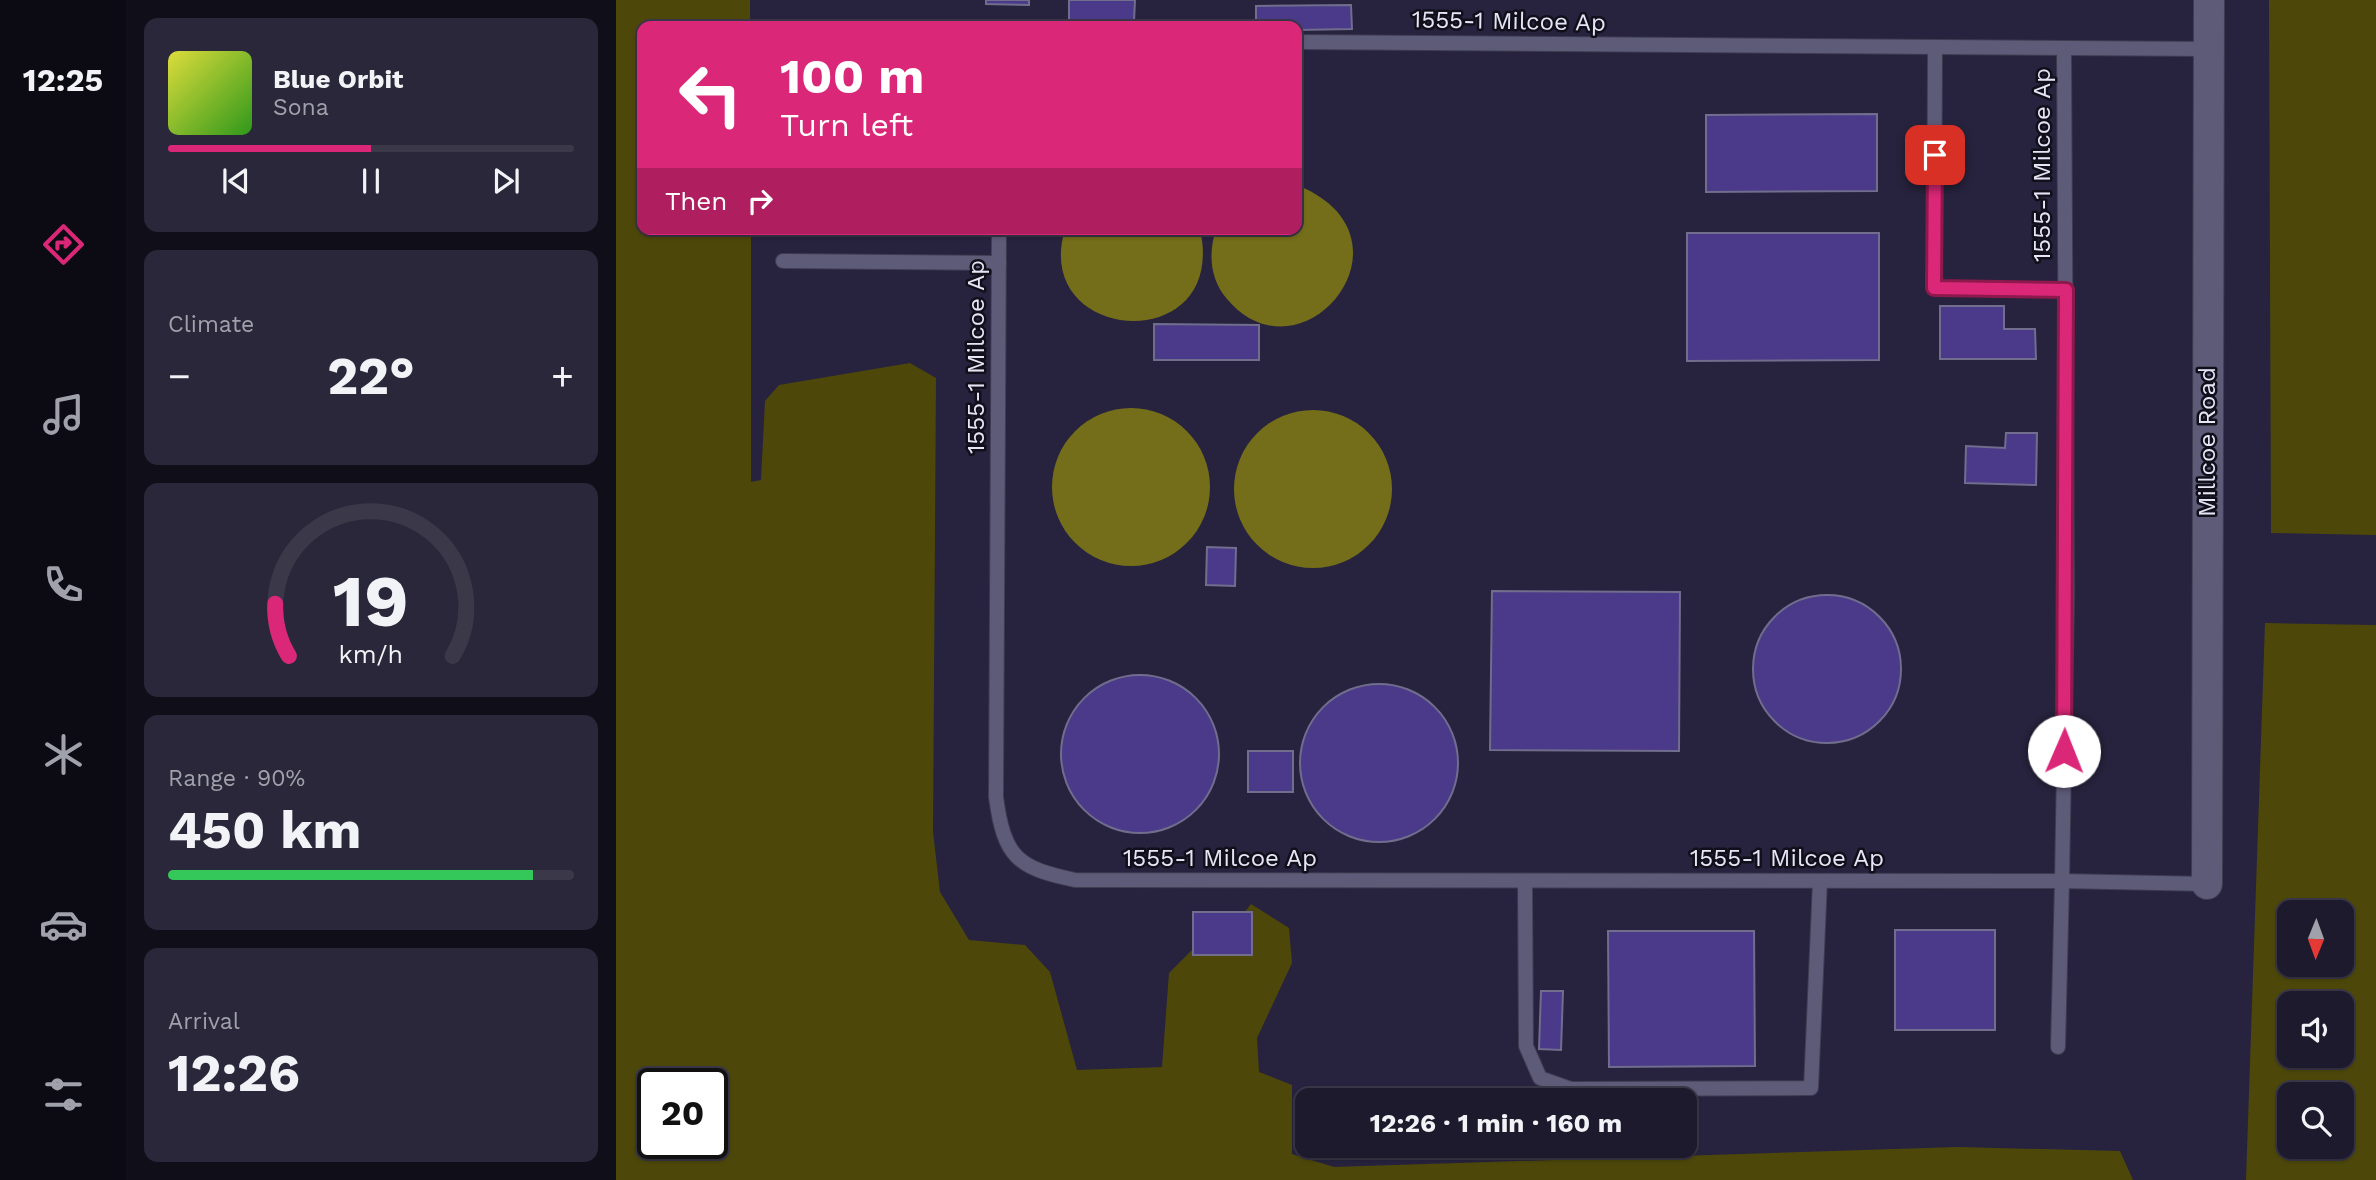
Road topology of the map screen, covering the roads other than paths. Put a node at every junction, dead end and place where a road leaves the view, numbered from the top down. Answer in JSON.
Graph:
{"nodes":[{"id":1,"x":2209,"y":0,"type":"edge"},
{"id":2,"x":1302,"y":42,"type":"edge"},
{"id":3,"x":1935,"y":48,"type":"junction"},
{"id":4,"x":2064,"y":49,"type":"junction"},
{"id":5,"x":2208,"y":49,"type":"junction"},
{"id":6,"x":999,"y":235,"type":"edge"},
{"id":7,"x":783,"y":261,"type":"dead end"},
{"id":8,"x":999,"y":263,"type":"junction"},
{"id":9,"x":2066,"y":290,"type":"junction"},
{"id":10,"x":1525,"y":881,"type":"junction"},
{"id":11,"x":1820,"y":881,"type":"junction"},
{"id":12,"x":2062,"y":881,"type":"junction"},
{"id":13,"x":2207,"y":884,"type":"joint"},
{"id":14,"x":2059,"y":1048,"type":"dead end"}],
"edges":[{"from":1,"to":5,"type":"street","name":"Millcoe Road"},
{"from":2,"to":3,"type":"lane","name":"1555-1 Milcoe Ap"},
{"from":3,"to":4,"type":"lane","name":"1555-1 Milcoe Ap"},
{"from":3,"to":9,"type":"lane"},
{"from":4,"to":5,"type":"lane"},
{"from":4,"to":9,"type":"lane","name":"1555-1 Milcoe Ap"},
{"from":5,"to":13,"type":"street","name":"Millcoe Road"},
{"from":6,"to":8,"type":"lane","name":"1555-1 Milcoe Ap"},
{"from":7,"to":8,"type":"lane"},
{"from":8,"to":10,"type":"lane","name":"1555-1 Milcoe Ap"},
{"from":9,"to":12,"type":"lane","name":"1555-1 Milcoe Ap"},
{"from":10,"to":11,"type":"lane","name":"1555-1 Milcoe Ap"},
{"from":10,"to":11,"type":"lane"},
{"from":11,"to":12,"type":"lane","name":"1555-1 Milcoe Ap"},
{"from":12,"to":13,"type":"lane","name":"1555-1 Milcoe Ap"},
{"from":12,"to":14,"type":"lane"}]}
